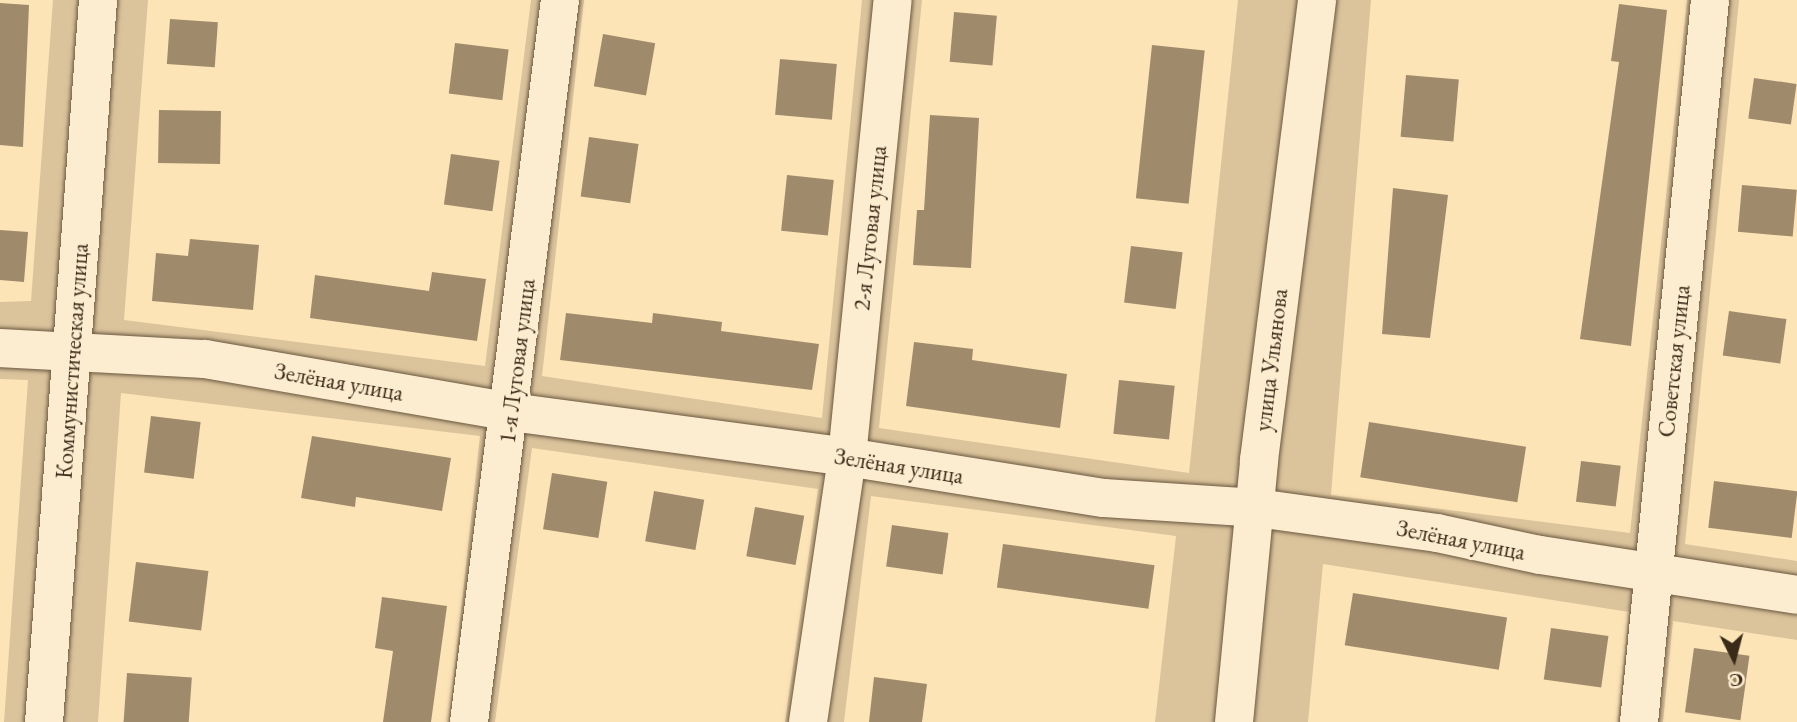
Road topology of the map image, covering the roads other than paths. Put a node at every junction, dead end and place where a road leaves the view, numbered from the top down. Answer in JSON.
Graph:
{"nodes":[{"id":1,"x":98,"y":0,"type":"edge"},
{"id":2,"x":560,"y":0,"type":"edge"},
{"id":3,"x":893,"y":0,"type":"edge"},
{"id":4,"x":1317,"y":0,"type":"edge"},
{"id":5,"x":1710,"y":0,"type":"edge"},
{"id":6,"x":0,"y":348,"type":"edge"},
{"id":7,"x":73,"y":353,"type":"junction"},
{"id":8,"x":512,"y":412,"type":"junction"},
{"id":9,"x":847,"y":457,"type":"junction"},
{"id":10,"x":1257,"y":508,"type":"junction"},
{"id":11,"x":1653,"y":572,"type":"junction"},
{"id":12,"x":1797,"y":595,"type":"edge"},
{"id":13,"x":44,"y":722,"type":"edge"},
{"id":14,"x":469,"y":722,"type":"edge"},
{"id":15,"x":808,"y":722,"type":"edge"},
{"id":16,"x":1234,"y":722,"type":"edge"},
{"id":17,"x":1639,"y":722,"type":"edge"}],
"edges":[{"from":1,"to":7,"type":"street","name":"Коммунистическая улица"},
{"from":2,"to":8,"type":"street","name":"1-я Луговая улица"},
{"from":3,"to":9,"type":"street","name":"2-я Луговая улица"},
{"from":4,"to":10,"type":"street","name":"улица Ульянова"},
{"from":5,"to":11,"type":"street","name":"Советская улица"},
{"from":6,"to":7,"type":"street","name":"Зелёная улица"},
{"from":7,"to":8,"type":"street","name":"Зелёная улица"},
{"from":7,"to":13,"type":"street","name":"Коммунистическая улица"},
{"from":8,"to":9,"type":"street","name":"Зелёная улица"},
{"from":8,"to":14,"type":"street","name":"1-я Луговая улица"},
{"from":9,"to":10,"type":"street","name":"Зелёная улица"},
{"from":9,"to":15,"type":"street"},
{"from":10,"to":11,"type":"street","name":"Зелёная улица"},
{"from":10,"to":16,"type":"street","name":"улица Ульянова"},
{"from":11,"to":12,"type":"street","name":"Зелёная улица"},
{"from":11,"to":17,"type":"street","name":"Советская улица"}]}
